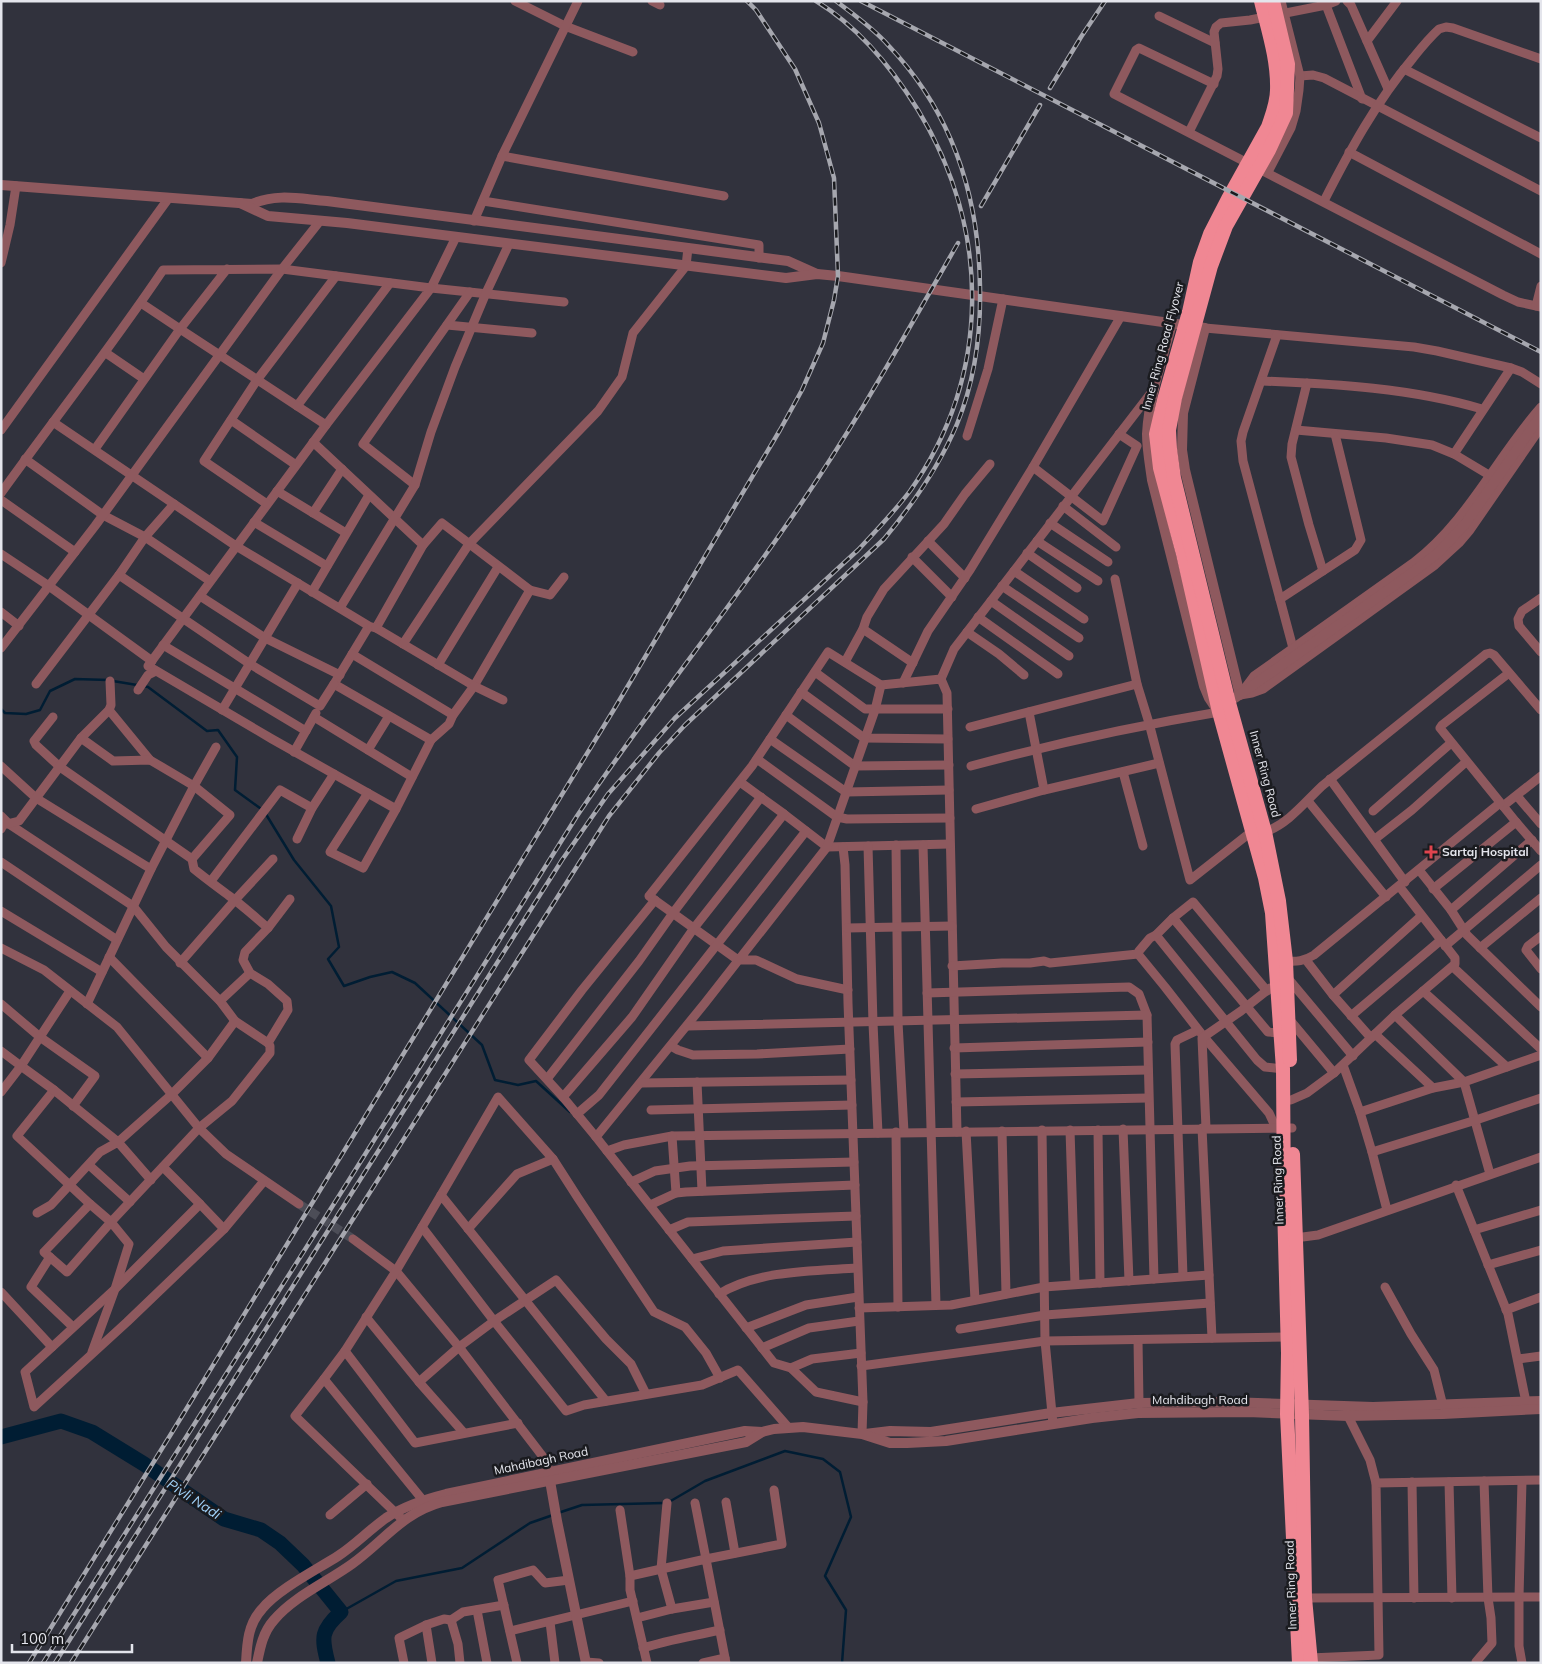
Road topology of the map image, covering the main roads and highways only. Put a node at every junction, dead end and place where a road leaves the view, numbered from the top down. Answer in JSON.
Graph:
{"nodes":[{"id":1,"x":1261,"y":1,"type":"edge"},
{"id":2,"x":1273,"y":1,"type":"edge"},
{"id":3,"x":1226,"y":698,"type":"junction"},
{"id":4,"x":1258,"y":832,"type":"junction"},
{"id":5,"x":1279,"y":978,"type":"junction"},
{"id":6,"x":1284,"y":1128,"type":"junction"},
{"id":7,"x":1307,"y":1661,"type":"edge"}],
"edges":[{"from":1,"to":3,"type":"highway","name":"Inner Ring Road Flyover"},
{"from":2,"to":3,"type":"highway","name":"Inner Ring Road Flyover"},
{"from":3,"to":4,"type":"highway","name":"Inner Ring Road"},
{"from":4,"to":5,"type":"highway","name":"Inner Ring Road"},
{"from":4,"to":5,"type":"highway","name":"Inner Ring Road"},
{"from":5,"to":6,"type":"highway","name":"Inner Ring Road"},
{"from":5,"to":6,"type":"highway","name":"Inner Ring Road"},
{"from":6,"to":7,"type":"highway","name":"Inner Ring Road"},
{"from":6,"to":7,"type":"highway","name":"Inner Ring Road"}]}
